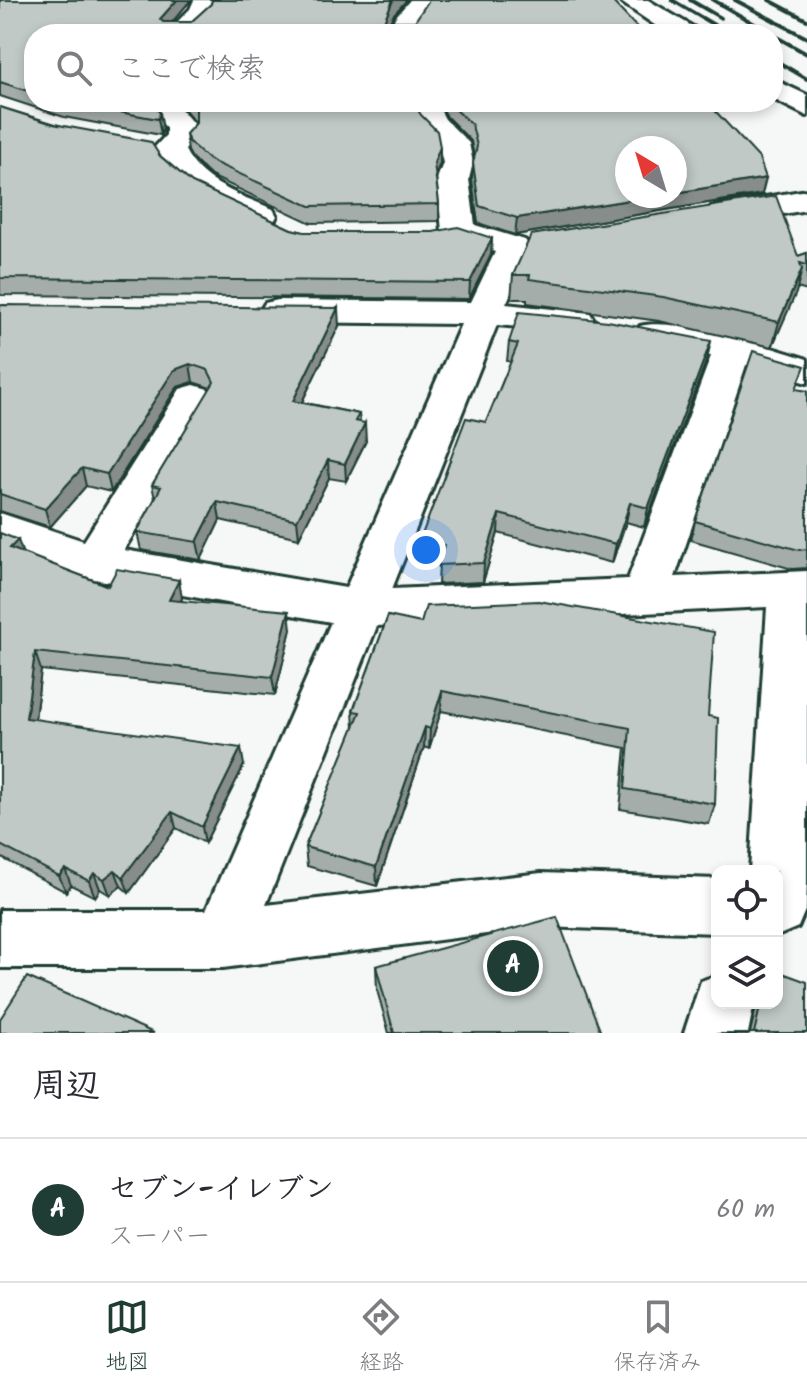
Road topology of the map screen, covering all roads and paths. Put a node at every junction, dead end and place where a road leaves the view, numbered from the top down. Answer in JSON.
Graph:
{"nodes":[{"id":1,"x":206,"y":0,"type":"edge"},
{"id":2,"x":424,"y":0,"type":"edge"},
{"id":3,"x":630,"y":0,"type":"edge"},
{"id":4,"x":188,"y":24,"type":"edge"},
{"id":5,"x":404,"y":24,"type":"edge"},
{"id":6,"x":670,"y":24,"type":"edge"},
{"id":7,"x":783,"y":93,"type":"edge"},
{"id":8,"x":807,"y":107,"type":"edge"},
{"id":9,"x":168,"y":112,"type":"edge"},
{"id":10,"x":427,"y":112,"type":"edge"},
{"id":11,"x":807,"y":200,"type":"edge"},
{"id":12,"x":699,"y":217,"type":"edge"},
{"id":13,"x":292,"y":230,"type":"edge"},
{"id":14,"x":250,"y":310,"type":"edge"},
{"id":15,"x":484,"y":313,"type":"junction"},
{"id":16,"x":733,"y":349,"type":"junction"},
{"id":17,"x":807,"y":371,"type":"edge"},
{"id":18,"x":194,"y":398,"type":"dead end"},
{"id":19,"x":0,"y":529,"type":"edge"},
{"id":20,"x":94,"y":562,"type":"junction"},
{"id":21,"x":799,"y":588,"type":"edge"},
{"id":22,"x":645,"y":596,"type":"junction"},
{"id":23,"x":360,"y":609,"type":"junction"},
{"id":24,"x":711,"y":906,"type":"edge"},
{"id":25,"x":795,"y":908,"type":"edge"},
{"id":26,"x":0,"y":939,"type":"edge"},
{"id":27,"x":223,"y":939,"type":"junction"},
{"id":28,"x":722,"y":1009,"type":"edge"},
{"id":29,"x":716,"y":1033,"type":"edge"}],
"edges":[{"from":1,"to":4,"type":"street"},
{"from":2,"to":5,"type":"street"},
{"from":3,"to":6,"type":"street"},
{"from":7,"to":8,"type":"street"},
{"from":9,"to":13,"type":"street"},
{"from":10,"to":15,"type":"street"},
{"from":11,"to":12,"type":"street"},
{"from":14,"to":15,"type":"street"},
{"from":15,"to":16,"type":"street"},
{"from":15,"to":23,"type":"street"},
{"from":16,"to":17,"type":"street"},
{"from":16,"to":22,"type":"street"},
{"from":18,"to":20,"type":"street"},
{"from":19,"to":20,"type":"street"},
{"from":20,"to":23,"type":"street"},
{"from":21,"to":22,"type":"street"},
{"from":21,"to":25,"type":"street"},
{"from":22,"to":23,"type":"street"},
{"from":23,"to":27,"type":"street"},
{"from":24,"to":27,"type":"street"},
{"from":26,"to":27,"type":"street"},
{"from":28,"to":29,"type":"street"}]}
